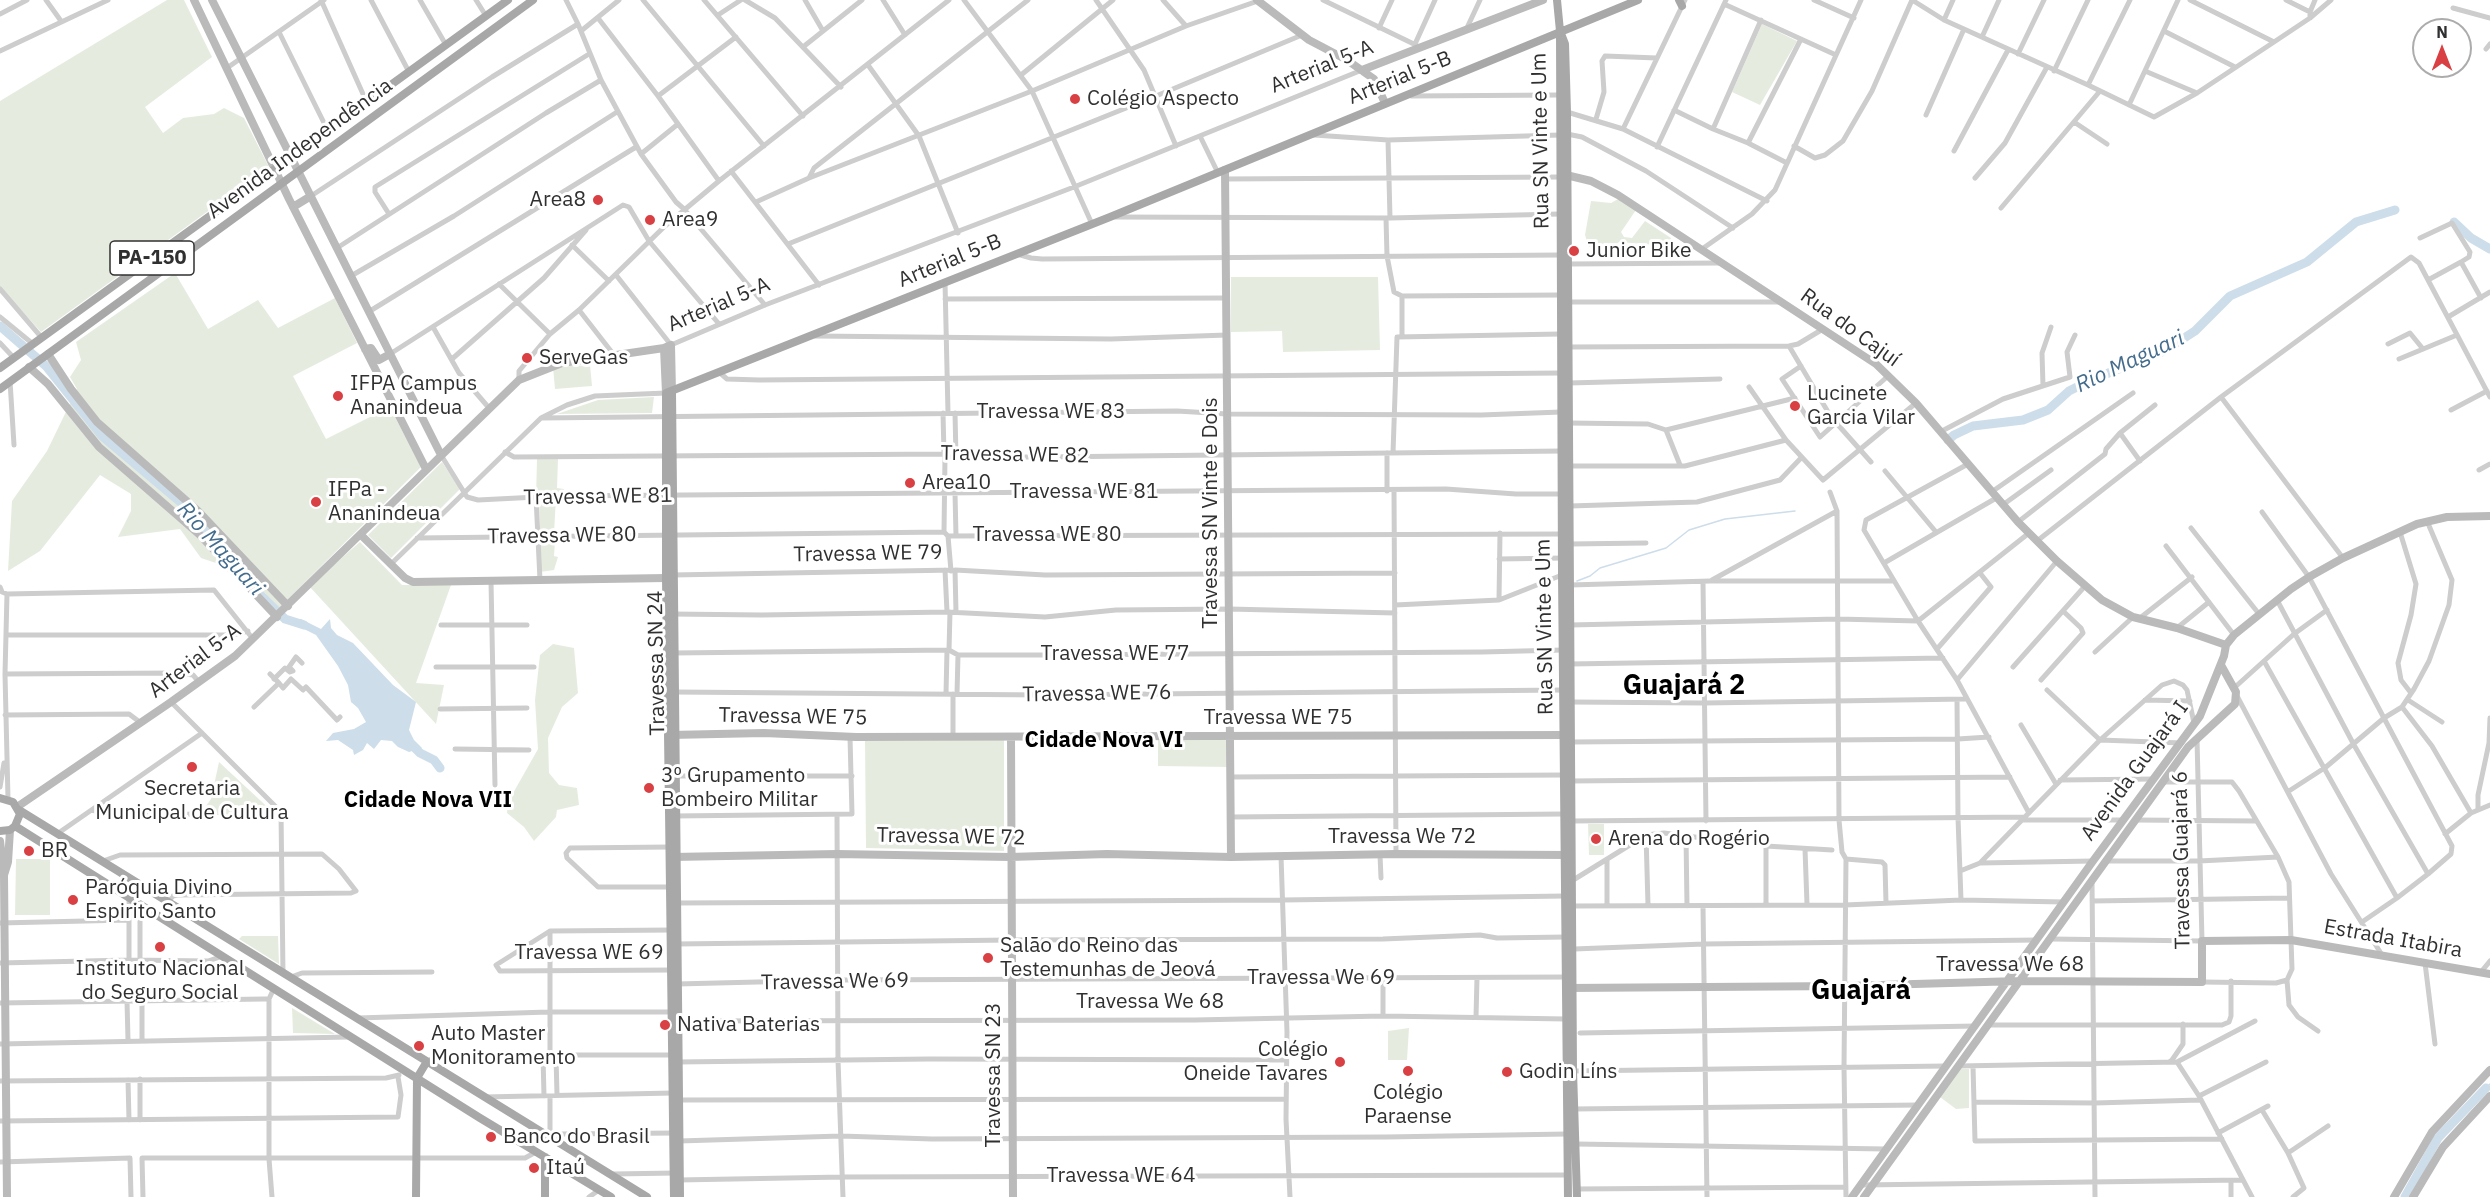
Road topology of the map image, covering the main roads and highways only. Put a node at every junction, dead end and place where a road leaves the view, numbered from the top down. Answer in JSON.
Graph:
{"nodes":[{"id":1,"x":194,"y":0,"type":"edge"},
{"id":2,"x":212,"y":0,"type":"edge"},
{"id":3,"x":508,"y":0,"type":"edge"},
{"id":4,"x":533,"y":0,"type":"edge"},
{"id":5,"x":1257,"y":0,"type":"edge"},
{"id":6,"x":1543,"y":0,"type":"edge"},
{"id":7,"x":1557,"y":0,"type":"edge"},
{"id":8,"x":1638,"y":0,"type":"edge"},
{"id":9,"x":1560,"y":31,"type":"junction"},
{"id":10,"x":1362,"y":70,"type":"junction"},
{"id":11,"x":383,"y":91,"type":"junction"},
{"id":12,"x":1385,"y":103,"type":"junction"},
{"id":13,"x":390,"y":104,"type":"junction"},
{"id":14,"x":1564,"y":118,"type":"junction"},
{"id":15,"x":291,"y":157,"type":"junction"},
{"id":16,"x":275,"y":170,"type":"junction"},
{"id":17,"x":299,"y":172,"type":"junction"},
{"id":18,"x":1223,"y":174,"type":"junction"},
{"id":19,"x":1563,"y":176,"type":"junction"},
{"id":20,"x":283,"y":185,"type":"junction"},
{"id":21,"x":311,"y":196,"type":"junction"},
{"id":22,"x":293,"y":207,"type":"junction"},
{"id":23,"x":184,"y":235,"type":"junction"},
{"id":24,"x":188,"y":253,"type":"junction"},
{"id":25,"x":1564,"y":278,"type":"junction"},
{"id":26,"x":668,"y":346,"type":"joint"},
{"id":27,"x":365,"y":349,"type":"junction"},
{"id":28,"x":1566,"y":351,"type":"junction"},
{"id":29,"x":48,"y":354,"type":"junction"},
{"id":30,"x":390,"y":354,"type":"junction"},
{"id":31,"x":30,"y":367,"type":"junction"},
{"id":32,"x":0,"y":368,"type":"edge"},
{"id":33,"x":0,"y":389,"type":"edge"},
{"id":34,"x":669,"y":393,"type":"junction"},
{"id":35,"x":441,"y":455,"type":"junction"},
{"id":36,"x":426,"y":469,"type":"junction"},
{"id":37,"x":1567,"y":512,"type":"junction"},
{"id":38,"x":2490,"y":516,"type":"edge"},
{"id":39,"x":1566,"y":534,"type":"junction"},
{"id":40,"x":361,"y":535,"type":"junction"},
{"id":41,"x":1566,"y":557,"type":"junction"},
{"id":42,"x":669,"y":576,"type":"junction"},
{"id":43,"x":286,"y":608,"type":"junction"},
{"id":44,"x":277,"y":617,"type":"junction"},
{"id":45,"x":2226,"y":645,"type":"junction"},
{"id":46,"x":2221,"y":665,"type":"junction"},
{"id":47,"x":673,"y":734,"type":"junction"},
{"id":48,"x":1564,"y":735,"type":"junction"},
{"id":49,"x":1011,"y":737,"type":"junction"},
{"id":50,"x":1231,"y":737,"type":"junction"},
{"id":51,"x":1567,"y":778,"type":"junction"},
{"id":52,"x":4,"y":799,"type":"edge"},
{"id":53,"x":18,"y":808,"type":"junction"},
{"id":54,"x":673,"y":816,"type":"junction"},
{"id":55,"x":13,"y":828,"type":"junction"},
{"id":56,"x":0,"y":831,"type":"edge"},
{"id":57,"x":0,"y":843,"type":"edge"},
{"id":58,"x":1568,"y":855,"type":"junction"},
{"id":59,"x":1010,"y":856,"type":"junction"},
{"id":60,"x":1231,"y":856,"type":"junction"},
{"id":61,"x":674,"y":857,"type":"junction"},
{"id":62,"x":3,"y":881,"type":"edge"},
{"id":63,"x":1569,"y":882,"type":"junction"},
{"id":64,"x":2,"y":923,"type":"edge"},
{"id":65,"x":674,"y":930,"type":"junction"},
{"id":66,"x":2291,"y":940,"type":"joint"},
{"id":67,"x":1570,"y":961,"type":"junction"},
{"id":68,"x":3,"y":962,"type":"edge"},
{"id":69,"x":2490,"y":974,"type":"edge"},
{"id":70,"x":2019,"y":981,"type":"junction"},
{"id":71,"x":2007,"y":982,"type":"junction"},
{"id":72,"x":2202,"y":982,"type":"joint"},
{"id":73,"x":1570,"y":988,"type":"junction"},
{"id":74,"x":3,"y":1003,"type":"edge"},
{"id":75,"x":1570,"y":1008,"type":"junction"},
{"id":76,"x":3,"y":1044,"type":"edge"},
{"id":77,"x":425,"y":1064,"type":"junction"},
{"id":78,"x":2490,"y":1070,"type":"edge"},
{"id":79,"x":417,"y":1078,"type":"junction"},
{"id":80,"x":3,"y":1081,"type":"edge"},
{"id":81,"x":2490,"y":1096,"type":"edge"},
{"id":82,"x":3,"y":1121,"type":"edge"},
{"id":83,"x":540,"y":1155,"type":"junction"},
{"id":84,"x":3,"y":1162,"type":"edge"},
{"id":85,"x":677,"y":1176,"type":"junction"},
{"id":86,"x":1577,"y":1193,"type":"edge"},
{"id":87,"x":7,"y":1197,"type":"edge"},
{"id":88,"x":416,"y":1197,"type":"edge"},
{"id":89,"x":545,"y":1197,"type":"edge"},
{"id":90,"x":611,"y":1197,"type":"edge"},
{"id":91,"x":647,"y":1197,"type":"edge"},
{"id":92,"x":674,"y":1197,"type":"edge"},
{"id":93,"x":680,"y":1197,"type":"edge"},
{"id":94,"x":1013,"y":1197,"type":"edge"},
{"id":95,"x":1568,"y":1197,"type":"edge"},
{"id":96,"x":1851,"y":1197,"type":"edge"},
{"id":97,"x":1864,"y":1197,"type":"edge"},
{"id":98,"x":2394,"y":1197,"type":"edge"},
{"id":99,"x":2413,"y":1197,"type":"edge"}],
"edges":[{"from":1,"to":16,"type":"main road"},
{"from":2,"to":15,"type":"main road"},
{"from":3,"to":11,"type":"main road","name":"Avenida Independência","number":"PA-150"},
{"from":4,"to":13,"type":"main road","name":"Avenida Independência","number":"PA-150"},
{"from":5,"to":10,"type":"main road"},
{"from":6,"to":10,"type":"main road","name":"Arterial 5-A"},
{"from":7,"to":9,"type":"main road"},
{"from":8,"to":9,"type":"main road","name":"Arterial 5-B"},
{"from":9,"to":12,"type":"main road","name":"Arterial 5-B"},
{"from":9,"to":14,"type":"main road","name":"Rua SN Vinte e Um"},
{"from":9,"to":14,"type":"main road","name":"Rua SN Vinte e Um"},
{"from":10,"to":12,"type":"main road"},
{"from":11,"to":13,"type":"main road"},
{"from":11,"to":15,"type":"main road","name":"Avenida Independência","number":"PA-150"},
{"from":12,"to":18,"type":"main road","name":"Arterial 5-B"},
{"from":13,"to":17,"type":"main road","name":"Avenida Independência","number":"PA-150"},
{"from":14,"to":19,"type":"main road","name":"Rua SN Vinte e Um"},
{"from":15,"to":16,"type":"main road","name":"Avenida Independência","number":"PA-150"},
{"from":15,"to":17,"type":"main road"},
{"from":16,"to":20,"type":"main road"},
{"from":16,"to":23,"type":"main road","name":"Avenida Independência","number":"PA-150"},
{"from":17,"to":20,"type":"main road","name":"Avenida Independência","number":"PA-150"},
{"from":17,"to":21,"type":"main road"},
{"from":18,"to":34,"type":"main road","name":"Arterial 5-B"},
{"from":18,"to":50,"type":"main road","name":"Travessa SN Vinte e Dois"},
{"from":19,"to":25,"type":"main road","name":"Rua SN Vinte e Um"},
{"from":19,"to":25,"type":"main road","name":"Rua SN Vinte e Um"},
{"from":19,"to":45,"type":"main road","name":"Rua do Cajuí"},
{"from":20,"to":22,"type":"main road"},
{"from":20,"to":24,"type":"main road","name":"Avenida Independência","number":"PA-150"},
{"from":21,"to":22,"type":"main road"},
{"from":21,"to":30,"type":"main road"},
{"from":22,"to":27,"type":"main road"},
{"from":23,"to":24,"type":"main road"},
{"from":23,"to":32,"type":"main road","name":"Avenida Independência","number":"PA-150"},
{"from":24,"to":29,"type":"main road","name":"Avenida Independência","number":"PA-150"},
{"from":25,"to":28,"type":"main road","name":"Rua SN Vinte e Um"},
{"from":25,"to":28,"type":"main road","name":"Rua SN Vinte e Um"},
{"from":26,"to":34,"type":"main road","name":"Travessa SN 24"},
{"from":26,"to":35,"type":"main road","name":"Arterial 5-A"},
{"from":27,"to":30,"type":"main road"},
{"from":27,"to":36,"type":"main road"},
{"from":28,"to":37,"type":"main road","name":"Rua SN Vinte e Um"},
{"from":28,"to":37,"type":"main road","name":"Rua SN Vinte e Um"},
{"from":29,"to":31,"type":"main road","name":"Avenida Independência","number":"PA-150"},
{"from":29,"to":43,"type":"main road"},
{"from":30,"to":35,"type":"main road"},
{"from":31,"to":33,"type":"main road","name":"Avenida Independência","number":"PA-150"},
{"from":31,"to":44,"type":"main road"},
{"from":34,"to":42,"type":"main road","name":"Travessa SN 24"},
{"from":35,"to":36,"type":"main road","name":"Arterial 5-A"},
{"from":36,"to":40,"type":"main road","name":"Arterial 5-A"},
{"from":37,"to":39,"type":"main road","name":"Rua SN Vinte e Um"},
{"from":38,"to":45,"type":"main road"},
{"from":39,"to":41,"type":"main road","name":"Rua SN Vinte e Um"},
{"from":39,"to":41,"type":"main road","name":"Rua SN Vinte e Um"},
{"from":40,"to":42,"type":"main road","name":"Travessa WE 79"},
{"from":40,"to":43,"type":"main road","name":"Arterial 5-A"},
{"from":41,"to":48,"type":"main road","name":"Rua SN Vinte e Um"},
{"from":41,"to":51,"type":"main road","name":"Rua SN Vinte e Um"},
{"from":42,"to":47,"type":"main road","name":"Travessa SN 24"},
{"from":43,"to":44,"type":"main road","name":"Arterial 5-A"},
{"from":44,"to":53,"type":"main road","name":"Arterial 5-A"},
{"from":45,"to":46,"type":"main road","name":"Avenida Guajará I"},
{"from":46,"to":70,"type":"main road","name":"Avenida Guajará I"},
{"from":46,"to":71,"type":"main road","name":"Avenida Guajará I"},
{"from":47,"to":49,"type":"main road","name":"Travessa WE 75"},
{"from":47,"to":54,"type":"main road","name":"Travessa SN 24"},
{"from":48,"to":50,"type":"main road","name":"Travessa WE 75"},
{"from":48,"to":51,"type":"main road","name":"Rua SN Vinte e Um"},
{"from":49,"to":50,"type":"main road","name":"Travessa WE 75"},
{"from":49,"to":59,"type":"main road","name":"Travessa SN 23"},
{"from":50,"to":60,"type":"main road","name":"Travessa SN Vinte e Dois"},
{"from":51,"to":58,"type":"main road","name":"Rua SN Vinte e Um"},
{"from":51,"to":58,"type":"main road","name":"Rua SN Vinte e Um"},
{"from":52,"to":53,"type":"main road"},
{"from":53,"to":55,"type":"main road"},
{"from":53,"to":77,"type":"main road"},
{"from":54,"to":61,"type":"main road","name":"Travessa SN 24"},
{"from":54,"to":61,"type":"main road","name":"Travessa SN 24"},
{"from":55,"to":56,"type":"main road"},
{"from":55,"to":62,"type":"main road"},
{"from":55,"to":79,"type":"main road"},
{"from":57,"to":62,"type":"main road"},
{"from":58,"to":60,"type":"main road","name":"Travessa We 72"},
{"from":58,"to":63,"type":"main road","name":"Rua SN Vinte e Um"},
{"from":59,"to":60,"type":"main road","name":"Travessa WE 72"},
{"from":59,"to":61,"type":"main road","name":"Travessa WE 72"},
{"from":59,"to":94,"type":"main road","name":"Travessa SN 23"},
{"from":61,"to":65,"type":"main road","name":"Travessa SN 24"},
{"from":61,"to":65,"type":"main road","name":"Travessa SN 24"},
{"from":62,"to":64,"type":"main road"},
{"from":63,"to":67,"type":"main road"},
{"from":63,"to":67,"type":"main road"},
{"from":64,"to":68,"type":"main road"},
{"from":65,"to":85,"type":"main road","name":"Travessa SN 24"},
{"from":66,"to":69,"type":"main road","name":"Estrada Itabira"},
{"from":66,"to":72,"type":"main road","name":"Travessa Guajará 6"},
{"from":67,"to":73,"type":"main road"},
{"from":68,"to":74,"type":"main road"},
{"from":70,"to":71,"type":"main road","name":"Travessa We 68"},
{"from":70,"to":72,"type":"main road","name":"Travessa We 68"},
{"from":70,"to":97,"type":"main road","name":"Avenida Guajará I"},
{"from":71,"to":73,"type":"main road","name":"Travessa We 68"},
{"from":71,"to":96,"type":"main road","name":"Avenida Guajará I"},
{"from":73,"to":75,"type":"main road"},
{"from":74,"to":76,"type":"main road"},
{"from":75,"to":86,"type":"main road"},
{"from":75,"to":95,"type":"main road"},
{"from":76,"to":80,"type":"main road"},
{"from":77,"to":79,"type":"main road"},
{"from":77,"to":91,"type":"main road"},
{"from":78,"to":98,"type":"main road"},
{"from":79,"to":83,"type":"main road"},
{"from":79,"to":88,"type":"main road"},
{"from":80,"to":82,"type":"main road"},
{"from":81,"to":99,"type":"main road"},
{"from":82,"to":84,"type":"main road"},
{"from":83,"to":89,"type":"main road"},
{"from":83,"to":90,"type":"main road"},
{"from":84,"to":87,"type":"main road"},
{"from":85,"to":92,"type":"main road","name":"Travessa SN 24"},
{"from":85,"to":93,"type":"main road","name":"Travessa SN 24"}]}
